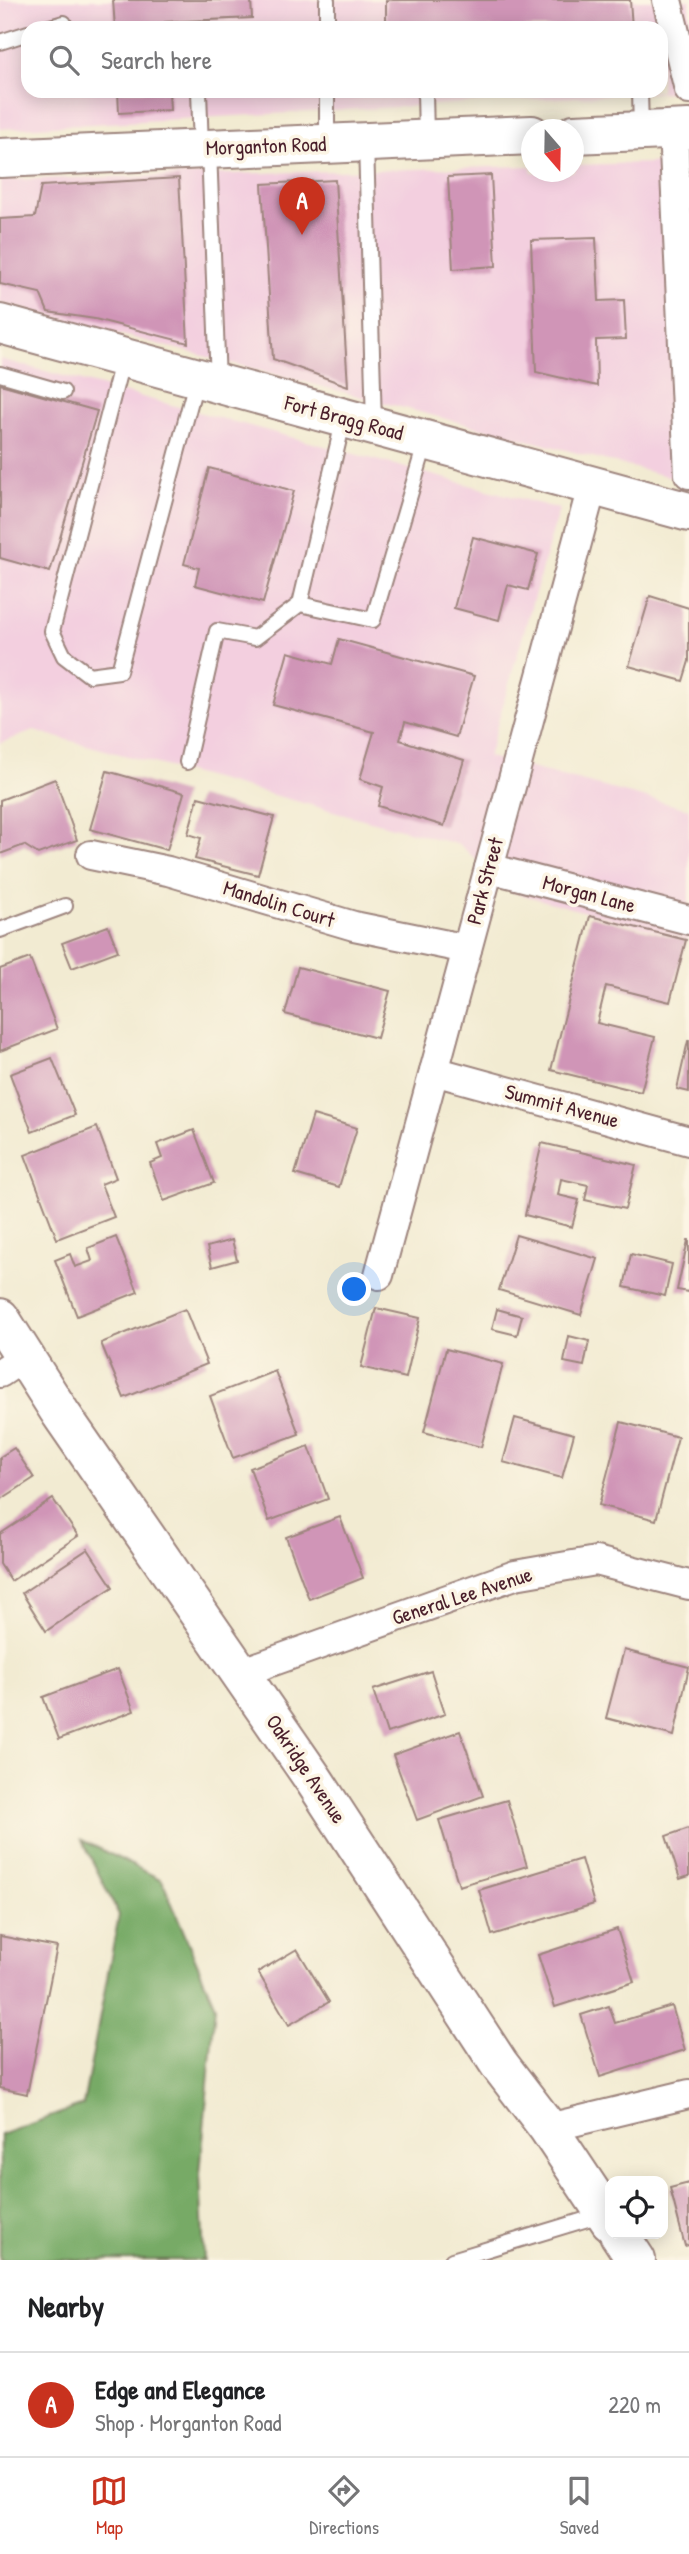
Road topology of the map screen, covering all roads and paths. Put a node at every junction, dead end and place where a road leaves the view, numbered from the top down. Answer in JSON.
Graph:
{"nodes":[{"id":1,"x":327,"y":0,"type":"edge"},
{"id":2,"x":667,"y":0,"type":"edge"},
{"id":3,"x":327,"y":21,"type":"edge"},
{"id":4,"x":21,"y":35,"type":"edge"},
{"id":5,"x":0,"y":42,"type":"edge"},
{"id":6,"x":689,"y":90,"type":"edge"},
{"id":7,"x":200,"y":98,"type":"edge"},
{"id":8,"x":327,"y":98,"type":"edge"},
{"id":9,"x":425,"y":98,"type":"edge"},
{"id":10,"x":645,"y":98,"type":"edge"},
{"id":11,"x":668,"y":130,"type":"edge"},
{"id":12,"x":584,"y":134,"type":"edge"},
{"id":13,"x":521,"y":135,"type":"edge"},
{"id":14,"x":426,"y":140,"type":"junction"},
{"id":15,"x":366,"y":142,"type":"junction"},
{"id":16,"x":327,"y":144,"type":"junction"},
{"id":17,"x":205,"y":149,"type":"junction"},
{"id":18,"x":0,"y":158,"type":"edge"},
{"id":19,"x":683,"y":242,"type":"edge"},
{"id":20,"x":0,"y":324,"type":"edge"},
{"id":21,"x":123,"y":356,"type":"junction"},
{"id":22,"x":0,"y":374,"type":"edge"},
{"id":23,"x":207,"y":381,"type":"junction"},
{"id":24,"x":63,"y":392,"type":"dead end"},
{"id":25,"x":359,"y":423,"type":"junction"},
{"id":26,"x":426,"y":441,"type":"junction"},
{"id":27,"x":689,"y":474,"type":"edge"},
{"id":28,"x":592,"y":487,"type":"junction"},
{"id":29,"x":689,"y":512,"type":"edge"},
{"id":30,"x":300,"y":604,"type":"junction"},
{"id":31,"x":187,"y":762,"type":"dead end"},
{"id":32,"x":91,"y":855,"type":"dead end"},
{"id":33,"x":489,"y":868,"type":"junction"},
{"id":34,"x":65,"y":906,"type":"dead end"},
{"id":35,"x":689,"y":920,"type":"edge"},
{"id":36,"x":0,"y":930,"type":"edge"},
{"id":37,"x":467,"y":949,"type":"junction"},
{"id":38,"x":434,"y":1071,"type":"junction"},
{"id":39,"x":689,"y":1141,"type":"edge"},
{"id":40,"x":379,"y":1275,"type":"dead end"},
{"id":41,"x":0,"y":1318,"type":"edge"},
{"id":42,"x":12,"y":1365,"type":"edge"},
{"id":43,"x":689,"y":1586,"type":"edge"},
{"id":44,"x":240,"y":1673,"type":"junction"},
{"id":45,"x":689,"y":2094,"type":"edge"},
{"id":46,"x":548,"y":2129,"type":"junction"},
{"id":47,"x":605,"y":2214,"type":"edge"},
{"id":48,"x":605,"y":2224,"type":"edge"},
{"id":49,"x":622,"y":2239,"type":"edge"},
{"id":50,"x":452,"y":2260,"type":"edge"},
{"id":51,"x":636,"y":2260,"type":"edge"}],
"edges":[{"from":1,"to":3,"type":"lane"},
{"from":2,"to":6,"type":"street"},
{"from":4,"to":5,"type":"lane"},
{"from":7,"to":17,"type":"lane"},
{"from":8,"to":16,"type":"lane"},
{"from":9,"to":14,"type":"lane"},
{"from":10,"to":11,"type":"lane"},
{"from":11,"to":12,"type":"main road"},
{"from":11,"to":19,"type":"street"},
{"from":13,"to":14,"type":"main road","name":"Morganton Road"},
{"from":14,"to":15,"type":"main road","name":"Morganton Road"},
{"from":15,"to":16,"type":"main road","name":"Morganton Road"},
{"from":15,"to":25,"type":"lane"},
{"from":16,"to":17,"type":"main road","name":"Morganton Road"},
{"from":17,"to":18,"type":"main road","name":"Morganton Road"},
{"from":17,"to":23,"type":"lane"},
{"from":19,"to":27,"type":"street"},
{"from":20,"to":21,"type":"main road","name":"Fort Bragg Road"},
{"from":21,"to":23,"type":"main road","name":"Fort Bragg Road"},
{"from":21,"to":23,"type":"lane"},
{"from":22,"to":24,"type":"lane"},
{"from":23,"to":25,"type":"main road","name":"Fort Bragg Road"},
{"from":25,"to":26,"type":"main road","name":"Fort Bragg Road"},
{"from":25,"to":30,"type":"lane"},
{"from":26,"to":28,"type":"main road","name":"Fort Bragg Road"},
{"from":26,"to":30,"type":"lane"},
{"from":28,"to":29,"type":"main road","name":"Fort Bragg Road"},
{"from":28,"to":33,"type":"street","name":"Park Street"},
{"from":30,"to":31,"type":"lane"},
{"from":32,"to":37,"type":"street","name":"Mandolin Court"},
{"from":33,"to":35,"type":"street","name":"Morgan Lane"},
{"from":33,"to":37,"type":"street","name":"Park Street"},
{"from":34,"to":36,"type":"lane"},
{"from":37,"to":38,"type":"street","name":"Park Street"},
{"from":38,"to":39,"type":"street","name":"Summit Avenue"},
{"from":38,"to":40,"type":"street","name":"Park Street"},
{"from":41,"to":42,"type":"main road","name":"Oakridge Avenue"},
{"from":42,"to":44,"type":"main road","name":"Oakridge Avenue"},
{"from":43,"to":44,"type":"street","name":"General Lee Avenue"},
{"from":44,"to":46,"type":"main road","name":"Oakridge Avenue"},
{"from":45,"to":46,"type":"street"},
{"from":46,"to":47,"type":"main road","name":"Oakridge Avenue"},
{"from":48,"to":50,"type":"lane"},
{"from":49,"to":51,"type":"main road","name":"Oakridge Avenue"}]}
